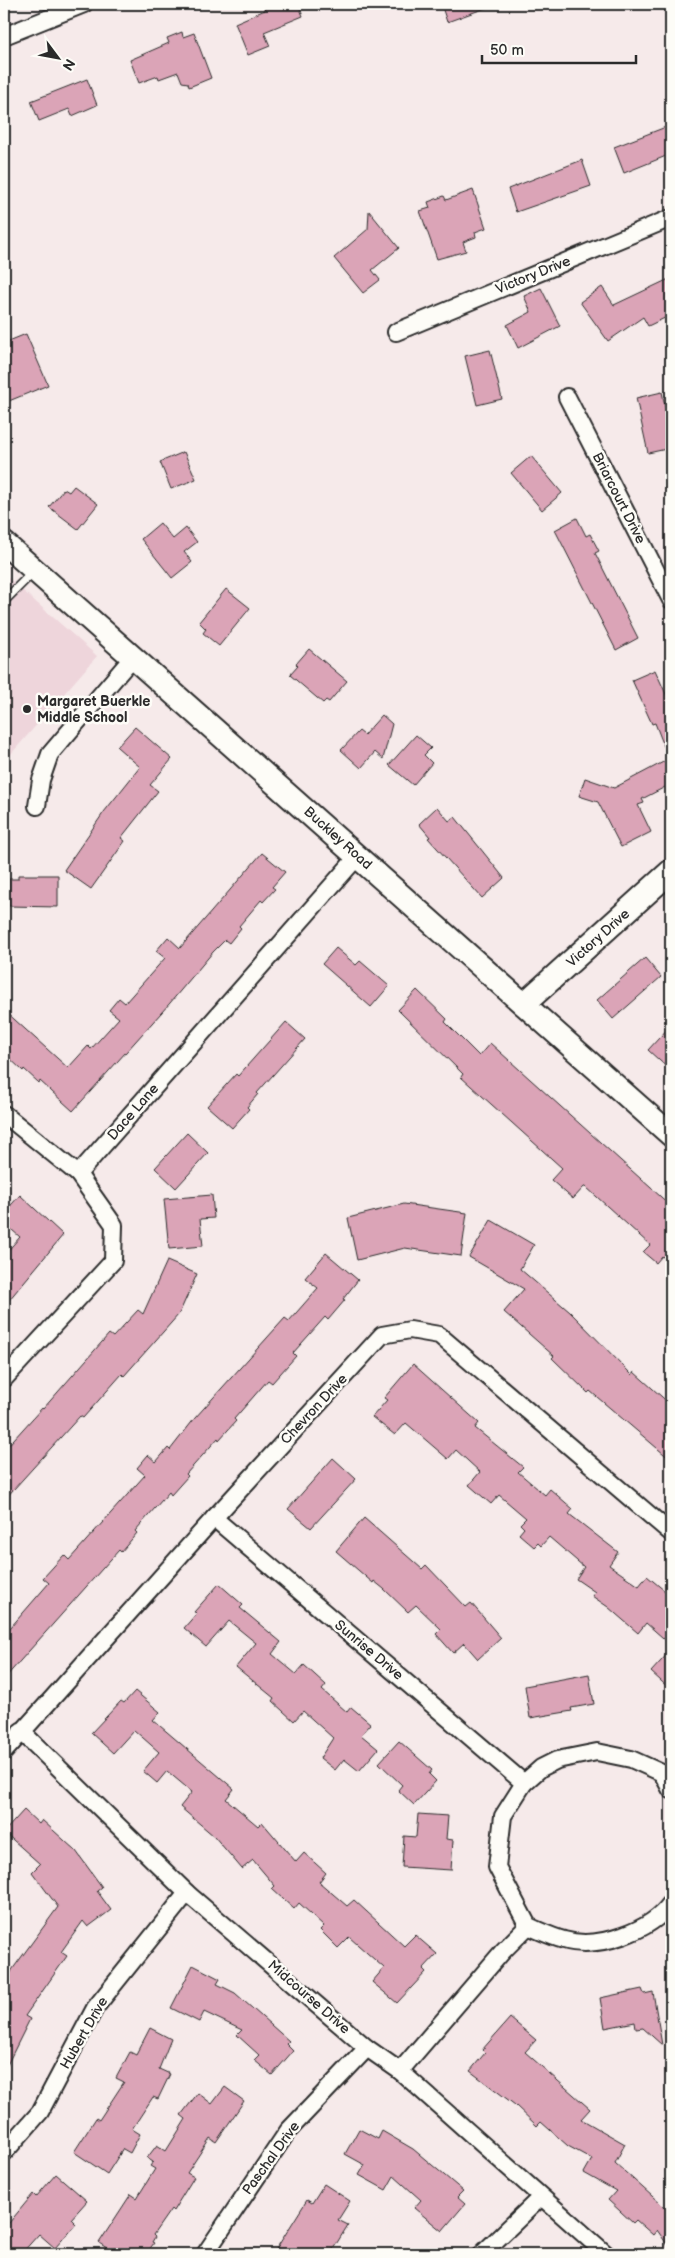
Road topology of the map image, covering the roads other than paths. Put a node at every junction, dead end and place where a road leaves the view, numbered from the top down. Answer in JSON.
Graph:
{"nodes":[{"id":1,"x":84,"y":4,"type":"edge"},
{"id":2,"x":4,"y":36,"type":"edge"},
{"id":3,"x":671,"y":218,"type":"edge"},
{"id":4,"x":396,"y":332,"type":"dead end"},
{"id":5,"x":567,"y":397,"type":"dead end"},
{"id":6,"x":4,"y":543,"type":"edge"},
{"id":7,"x":35,"y":570,"type":"junction"},
{"id":8,"x":671,"y":600,"type":"edge"},
{"id":9,"x":4,"y":601,"type":"edge"},
{"id":10,"x":133,"y":657,"type":"junction"},
{"id":11,"x":37,"y":806,"type":"dead end"},
{"id":12,"x":358,"y":856,"type":"junction"},
{"id":13,"x":671,"y":871,"type":"edge"},
{"id":14,"x":524,"y":1004,"type":"junction"},
{"id":15,"x":4,"y":1114,"type":"edge"},
{"id":16,"x":671,"y":1135,"type":"edge"},
{"id":17,"x":78,"y":1174,"type":"junction"},
{"id":18,"x":4,"y":1378,"type":"edge"},
{"id":19,"x":214,"y":1518,"type":"junction"},
{"id":20,"x":671,"y":1533,"type":"edge"},
{"id":21,"x":21,"y":1731,"type":"junction"},
{"id":22,"x":4,"y":1752,"type":"edge"},
{"id":23,"x":667,"y":1768,"type":"edge"},
{"id":24,"x":524,"y":1783,"type":"junction"},
{"id":25,"x":671,"y":1790,"type":"edge"},
{"id":26,"x":187,"y":1893,"type":"junction"},
{"id":27,"x":668,"y":1914,"type":"edge"},
{"id":28,"x":528,"y":1926,"type":"junction"},
{"id":29,"x":367,"y":2048,"type":"junction"},
{"id":30,"x":400,"y":2071,"type":"junction"},
{"id":31,"x":4,"y":2152,"type":"edge"},
{"id":32,"x":540,"y":2198,"type":"junction"},
{"id":33,"x":205,"y":2254,"type":"edge"},
{"id":34,"x":482,"y":2254,"type":"edge"},
{"id":35,"x":606,"y":2254,"type":"edge"}],
"edges":[{"from":1,"to":2,"type":"street"},
{"from":3,"to":4,"type":"street","name":"Victory Drive"},
{"from":5,"to":8,"type":"street","name":"Briarcourt Drive"},
{"from":6,"to":7,"type":"street","name":"Buckley Road"},
{"from":7,"to":9,"type":"lane"},
{"from":7,"to":10,"type":"street","name":"Buckley Road"},
{"from":10,"to":11,"type":"street"},
{"from":10,"to":12,"type":"street","name":"Buckley Road"},
{"from":12,"to":14,"type":"street","name":"Buckley Road"},
{"from":12,"to":17,"type":"street","name":"Dace Lane"},
{"from":13,"to":14,"type":"street","name":"Victory Drive"},
{"from":14,"to":16,"type":"street","name":"Buckley Road"},
{"from":15,"to":17,"type":"street"},
{"from":17,"to":18,"type":"street"},
{"from":19,"to":20,"type":"street","name":"Chevron Drive"},
{"from":19,"to":21,"type":"street","name":"Chevron Drive"},
{"from":19,"to":24,"type":"street","name":"Sunrise Drive"},
{"from":21,"to":22,"type":"street","name":"Chevron Drive"},
{"from":21,"to":26,"type":"street","name":"Midcourse Drive"},
{"from":23,"to":24,"type":"street"},
{"from":23,"to":25,"type":"street"},
{"from":24,"to":28,"type":"street"},
{"from":26,"to":29,"type":"street","name":"Midcourse Drive"},
{"from":26,"to":31,"type":"street","name":"Hubert Drive"},
{"from":27,"to":28,"type":"street"},
{"from":28,"to":30,"type":"street"},
{"from":29,"to":30,"type":"street","name":"Midcourse Drive"},
{"from":29,"to":33,"type":"street","name":"Paschal Drive"},
{"from":30,"to":32,"type":"street","name":"Midcourse Drive"},
{"from":32,"to":34,"type":"street"},
{"from":32,"to":35,"type":"street","name":"Midcourse Drive"}]}
